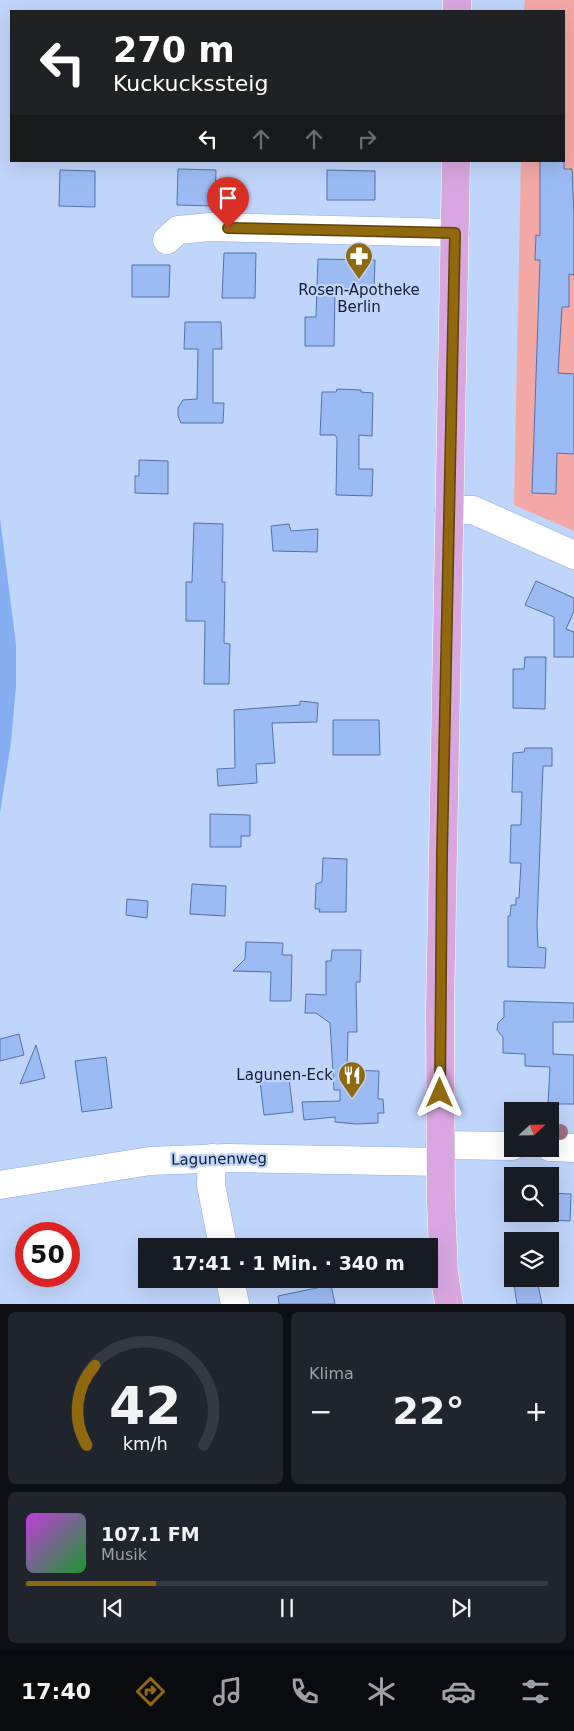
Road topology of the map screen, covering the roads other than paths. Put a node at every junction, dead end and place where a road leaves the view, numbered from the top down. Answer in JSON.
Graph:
{"nodes":[{"id":1,"x":456,"y":162,"type":"edge"},
{"id":2,"x":455,"y":233,"type":"junction"},
{"id":3,"x":167,"y":240,"type":"dead end"},
{"id":4,"x":449,"y":510,"type":"junction"},
{"id":5,"x":574,"y":555,"type":"edge"},
{"id":6,"x":504,"y":1147,"type":"edge"},
{"id":7,"x":559,"y":1147,"type":"edge"},
{"id":8,"x":574,"y":1148,"type":"edge"},
{"id":9,"x":440,"y":1154,"type":"junction"},
{"id":10,"x":212,"y":1158,"type":"junction"},
{"id":11,"x":0,"y":1186,"type":"edge"},
{"id":12,"x":221,"y":1238,"type":"edge"},
{"id":13,"x":232,"y":1288,"type":"edge"},
{"id":14,"x":235,"y":1304,"type":"edge"},
{"id":15,"x":449,"y":1304,"type":"edge"}],
"edges":[{"from":1,"to":2,"type":"main road"},
{"from":2,"to":3,"type":"street"},
{"from":2,"to":4,"type":"main road"},
{"from":4,"to":5,"type":"street"},
{"from":4,"to":9,"type":"main road"},
{"from":6,"to":9,"type":"street","name":"Lagunenweg"},
{"from":7,"to":8,"type":"street"},
{"from":9,"to":10,"type":"street","name":"Lagunenweg"},
{"from":9,"to":15,"type":"main road"},
{"from":10,"to":11,"type":"street","name":"Lagunenweg"},
{"from":10,"to":12,"type":"street"},
{"from":13,"to":14,"type":"street"}]}
